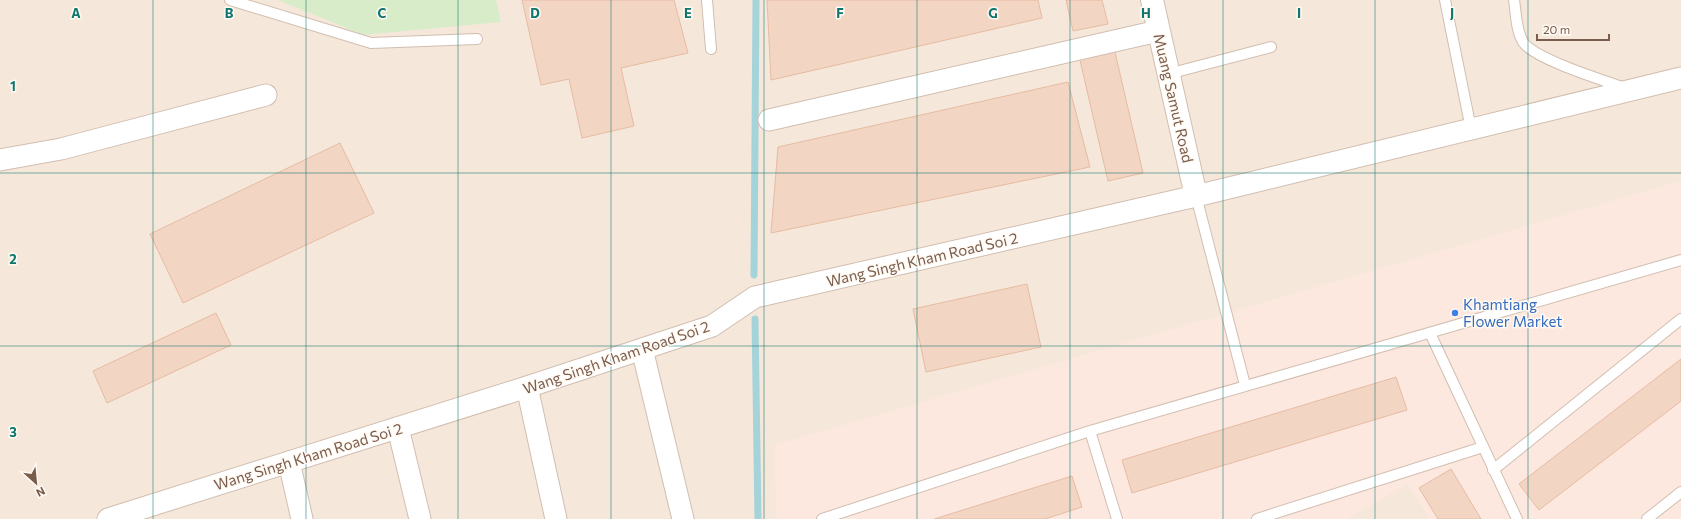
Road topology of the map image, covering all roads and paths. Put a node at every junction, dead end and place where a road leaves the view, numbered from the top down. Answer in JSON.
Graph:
{"nodes":[{"id":1,"x":230,"y":0,"type":"edge"},
{"id":2,"x":707,"y":0,"type":"edge"},
{"id":3,"x":1152,"y":0,"type":"edge"},
{"id":4,"x":1445,"y":0,"type":"edge"},
{"id":5,"x":1514,"y":0,"type":"edge"},
{"id":6,"x":1158,"y":31,"type":"junction"},
{"id":7,"x":476,"y":39,"type":"dead end"},
{"id":8,"x":1271,"y":47,"type":"dead end"},
{"id":9,"x":711,"y":49,"type":"dead end"},
{"id":10,"x":1168,"y":74,"type":"junction"},
{"id":11,"x":1681,"y":78,"type":"edge"},
{"id":12,"x":1630,"y":90,"type":"junction"},
{"id":13,"x":266,"y":95,"type":"dead end"},
{"id":14,"x":769,"y":120,"type":"dead end"},
{"id":15,"x":1471,"y":129,"type":"junction"},
{"id":16,"x":0,"y":160,"type":"edge"},
{"id":17,"x":1196,"y":196,"type":"junction"},
{"id":18,"x":1681,"y":260,"type":"edge"},
{"id":19,"x":1681,"y":319,"type":"edge"},
{"id":20,"x":1430,"y":333,"type":"junction"},
{"id":21,"x":642,"y":349,"type":"junction"},
{"id":22,"x":1245,"y":385,"type":"junction"},
{"id":23,"x":527,"y":387,"type":"junction"},
{"id":24,"x":398,"y":428,"type":"junction"},
{"id":25,"x":1090,"y":431,"type":"junction"},
{"id":26,"x":1483,"y":447,"type":"junction"},
{"id":27,"x":289,"y":462,"type":"junction"},
{"id":28,"x":1493,"y":470,"type":"junction"},
{"id":29,"x":1681,"y":492,"type":"edge"},
{"id":30,"x":108,"y":519,"type":"edge"},
{"id":31,"x":302,"y":519,"type":"edge"},
{"id":32,"x":420,"y":519,"type":"edge"},
{"id":33,"x":556,"y":519,"type":"edge"},
{"id":34,"x":683,"y":519,"type":"edge"},
{"id":35,"x":822,"y":519,"type":"edge"},
{"id":36,"x":1117,"y":519,"type":"edge"},
{"id":37,"x":1257,"y":519,"type":"edge"},
{"id":38,"x":1517,"y":519,"type":"edge"},
{"id":39,"x":1647,"y":519,"type":"edge"}],
"edges":[{"from":1,"to":7,"type":"lane"},
{"from":2,"to":9,"type":"lane"},
{"from":3,"to":6,"type":"street","name":"Muang Samut Road"},
{"from":4,"to":15,"type":"lane"},
{"from":5,"to":12,"type":"lane"},
{"from":6,"to":10,"type":"street","name":"Muang Samut Road"},
{"from":6,"to":14,"type":"street"},
{"from":8,"to":10,"type":"lane"},
{"from":10,"to":17,"type":"street","name":"Muang Samut Road"},
{"from":11,"to":12,"type":"street","name":"Wang Singh Kham Road Soi 2"},
{"from":12,"to":15,"type":"street","name":"Wang Singh Kham Road Soi 2"},
{"from":13,"to":16,"type":"street"},
{"from":15,"to":17,"type":"street","name":"Wang Singh Kham Road Soi 2"},
{"from":17,"to":21,"type":"street","name":"Wang Singh Kham Road Soi 2"},
{"from":17,"to":22,"type":"lane"},
{"from":18,"to":20,"type":"lane"},
{"from":19,"to":28,"type":"lane"},
{"from":20,"to":22,"type":"lane"},
{"from":20,"to":26,"type":"lane"},
{"from":21,"to":23,"type":"street","name":"Wang Singh Kham Road Soi 2"},
{"from":21,"to":34,"type":"street"},
{"from":22,"to":25,"type":"lane"},
{"from":23,"to":24,"type":"street","name":"Wang Singh Kham Road Soi 2"},
{"from":23,"to":33,"type":"street"},
{"from":24,"to":27,"type":"street","name":"Wang Singh Kham Road Soi 2"},
{"from":24,"to":32,"type":"street"},
{"from":25,"to":35,"type":"lane"},
{"from":25,"to":36,"type":"lane"},
{"from":26,"to":28,"type":"lane"},
{"from":26,"to":37,"type":"lane"},
{"from":27,"to":30,"type":"street","name":"Wang Singh Kham Road Soi 2"},
{"from":27,"to":31,"type":"street"},
{"from":28,"to":38,"type":"lane"},
{"from":29,"to":39,"type":"lane"}]}
